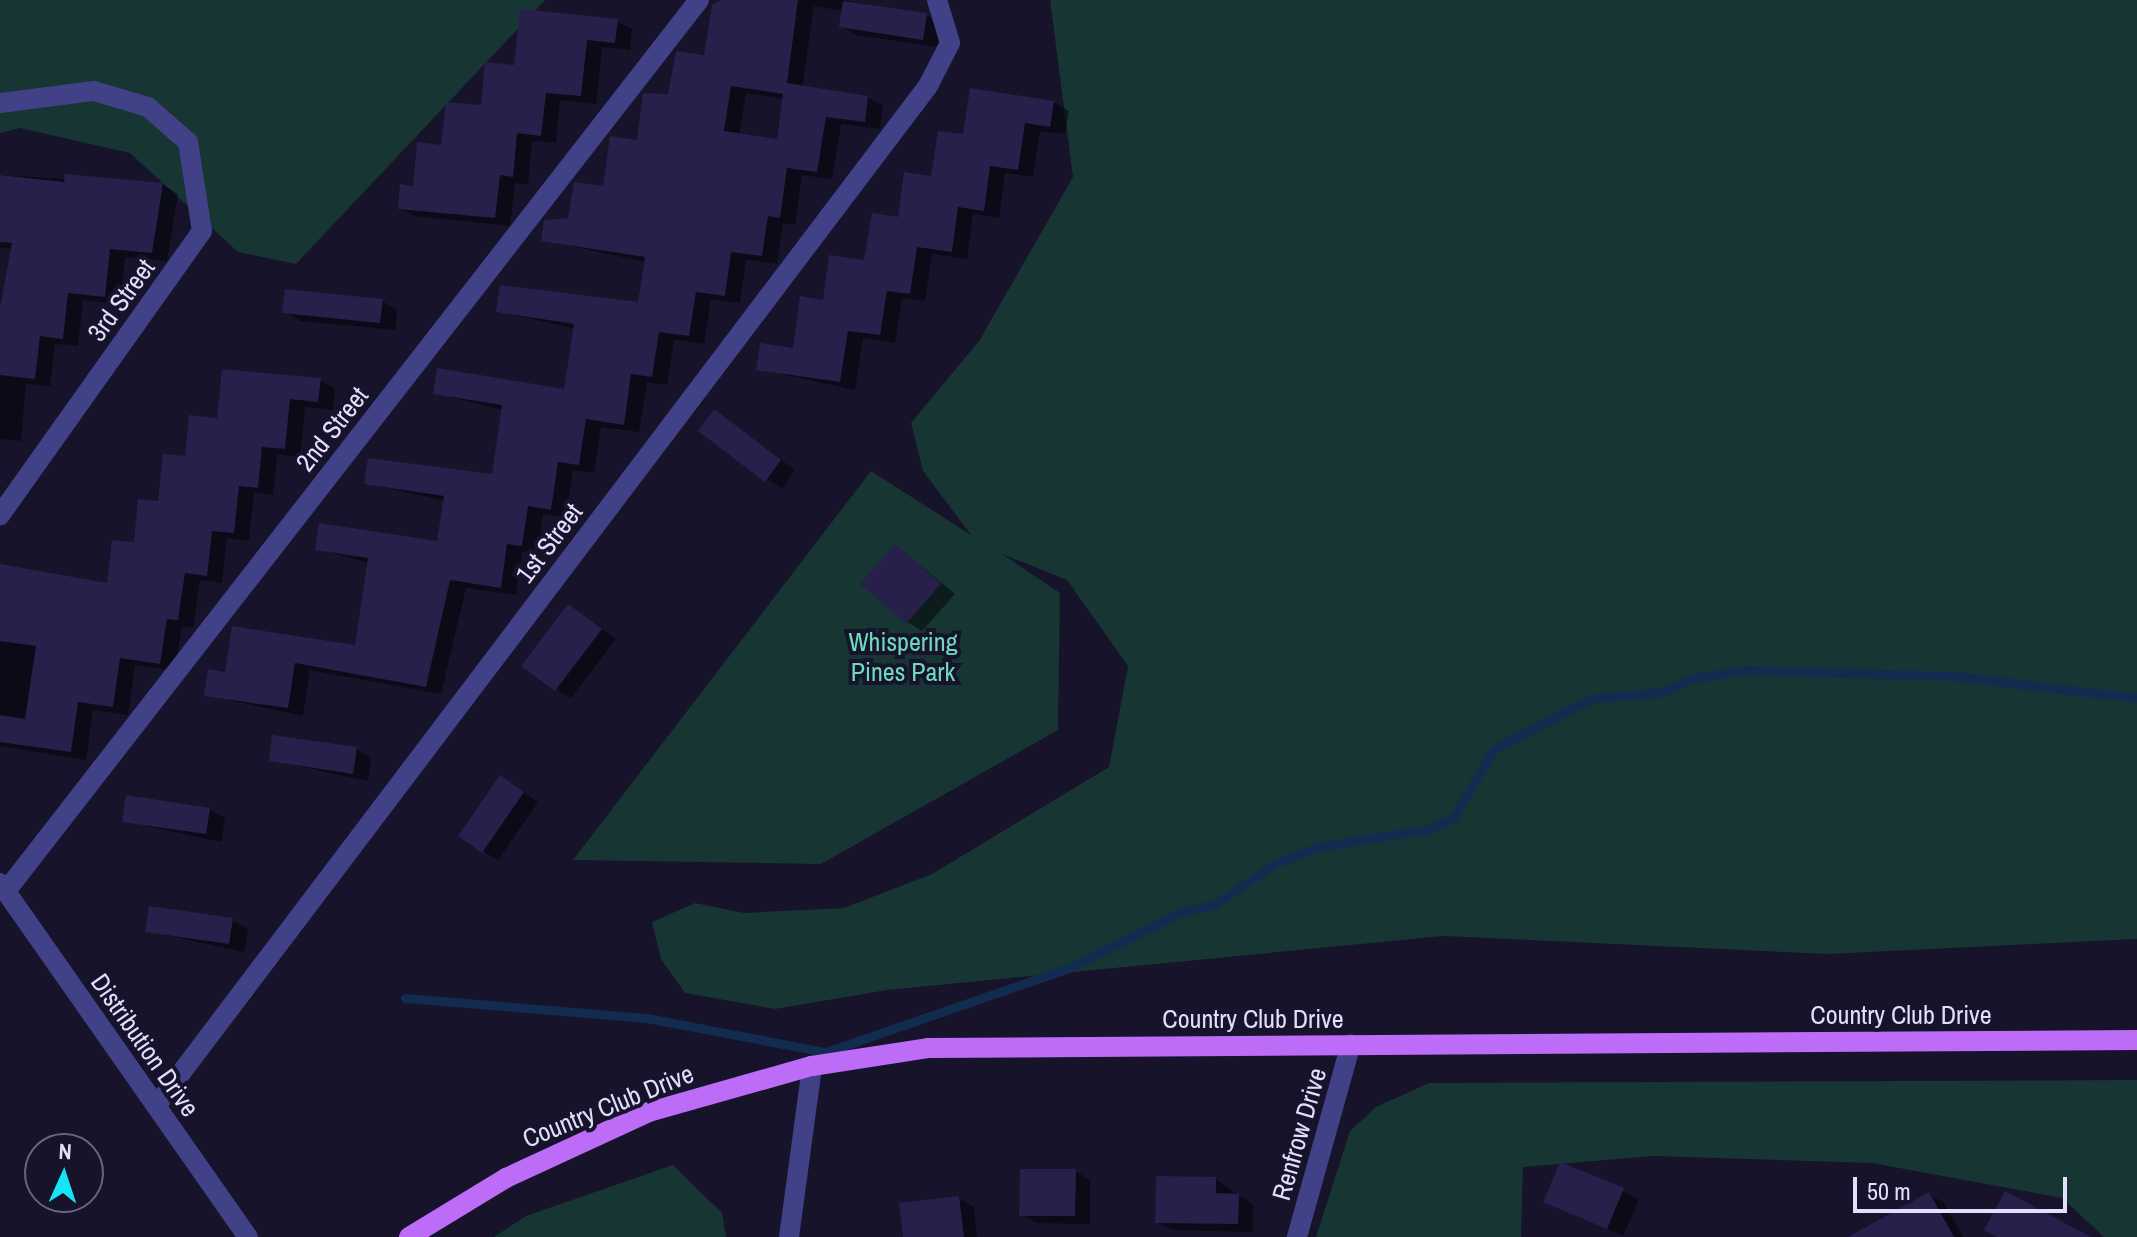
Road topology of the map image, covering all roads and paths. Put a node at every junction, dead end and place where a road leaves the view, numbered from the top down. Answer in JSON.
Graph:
{"nodes":[{"id":1,"x":699,"y":0,"type":"edge"},
{"id":2,"x":937,"y":0,"type":"edge"},
{"id":3,"x":0,"y":103,"type":"edge"},
{"id":4,"x":0,"y":515,"type":"edge"},
{"id":5,"x":3,"y":887,"type":"edge"},
{"id":6,"x":2137,"y":1040,"type":"edge"},
{"id":7,"x":1351,"y":1044,"type":"junction"},
{"id":8,"x":812,"y":1066,"type":"junction"},
{"id":9,"x":156,"y":1106,"type":"junction"},
{"id":10,"x":248,"y":1237,"type":"edge"},
{"id":11,"x":409,"y":1237,"type":"edge"},
{"id":12,"x":789,"y":1237,"type":"edge"},
{"id":13,"x":1297,"y":1237,"type":"edge"}],
"edges":[{"from":1,"to":5,"type":"street","name":"2nd Street"},
{"from":2,"to":9,"type":"street","name":"1st Street"},
{"from":3,"to":4,"type":"street","name":"3rd Street"},
{"from":5,"to":9,"type":"street","name":"Distribution Drive"},
{"from":6,"to":7,"type":"main road","name":"Country Club Drive"},
{"from":7,"to":8,"type":"main road","name":"Country Club Drive"},
{"from":7,"to":13,"type":"street","name":"Renfrow Drive"},
{"from":8,"to":11,"type":"main road","name":"Country Club Drive"},
{"from":8,"to":12,"type":"street"},
{"from":9,"to":10,"type":"street","name":"Distribution Drive"}]}
